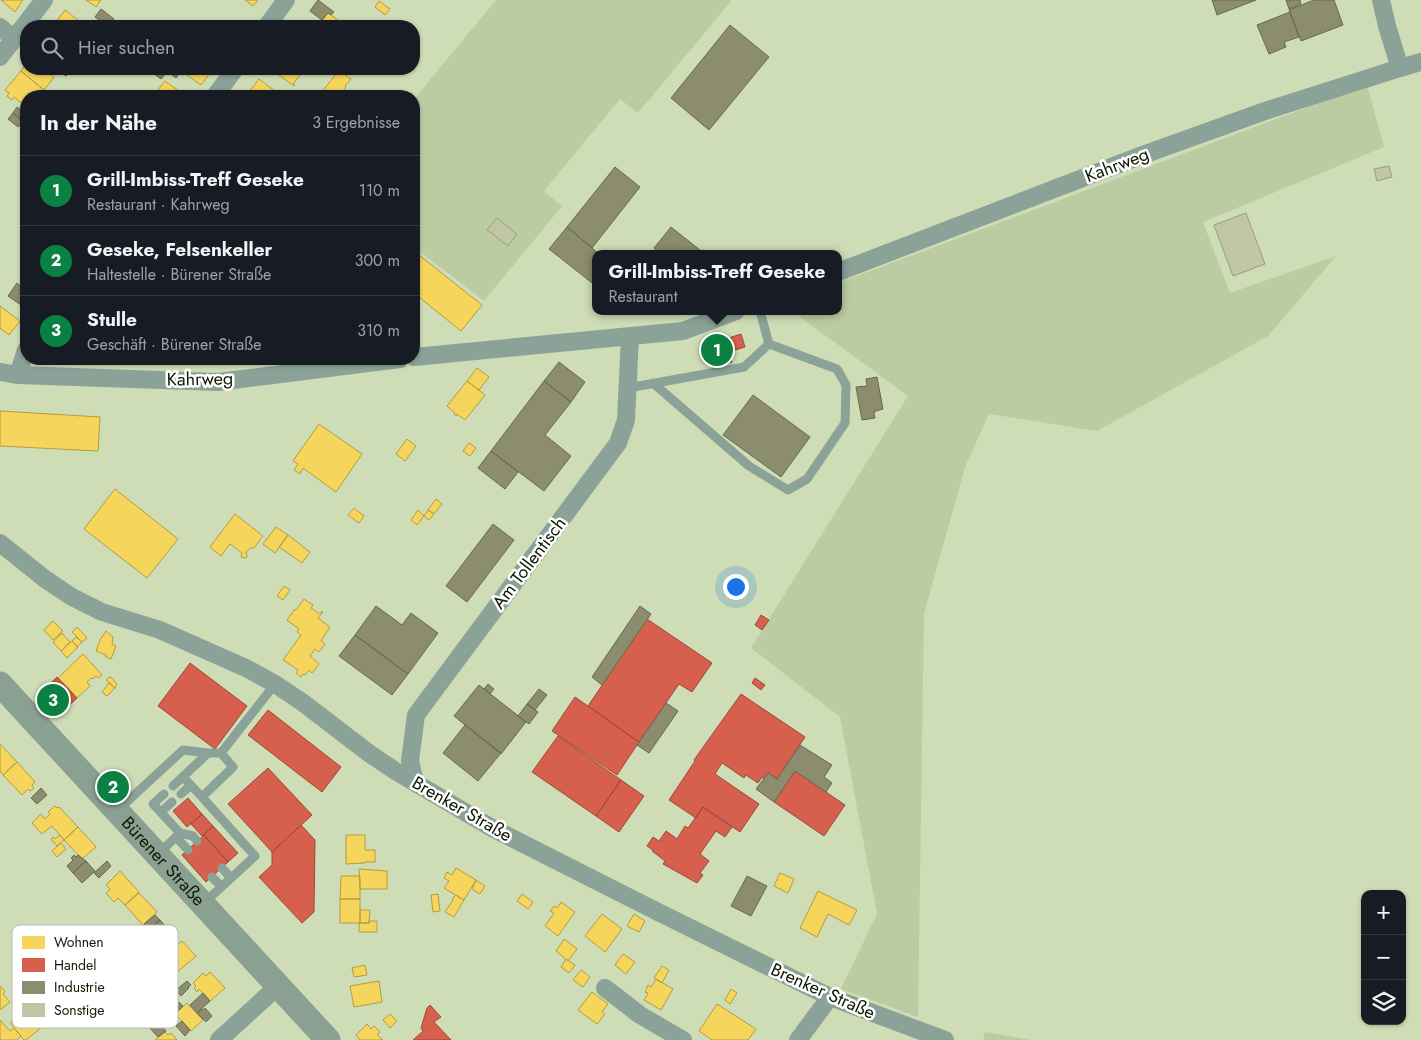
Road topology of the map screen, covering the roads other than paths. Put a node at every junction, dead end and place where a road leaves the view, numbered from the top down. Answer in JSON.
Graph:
{"nodes":[{"id":1,"x":44,"y":0,"type":"edge"},
{"id":2,"x":286,"y":0,"type":"edge"},
{"id":3,"x":1381,"y":0,"type":"edge"},
{"id":4,"x":28,"y":20,"type":"edge"},
{"id":5,"x":271,"y":20,"type":"edge"},
{"id":6,"x":0,"y":27,"type":"edge"},
{"id":7,"x":20,"y":30,"type":"edge"},
{"id":8,"x":14,"y":38,"type":"junction"},
{"id":9,"x":0,"y":57,"type":"edge"},
{"id":10,"x":1421,"y":62,"type":"edge"},
{"id":11,"x":1400,"y":68,"type":"junction"},
{"id":12,"x":231,"y":75,"type":"edge"},
{"id":13,"x":219,"y":90,"type":"edge"},
{"id":14,"x":842,"y":270,"type":"edge"},
{"id":15,"x":725,"y":315,"type":"edge"},
{"id":16,"x":761,"y":315,"type":"edge"},
{"id":17,"x":630,"y":336,"type":"junction"},
{"id":18,"x":769,"y":344,"type":"junction"},
{"id":19,"x":420,"y":356,"type":"edge"},
{"id":20,"x":21,"y":365,"type":"edge"},
{"id":21,"x":353,"y":365,"type":"edge"},
{"id":22,"x":0,"y":372,"type":"edge"},
{"id":23,"x":18,"y":375,"type":"junction"},
{"id":24,"x":653,"y":384,"type":"junction"},
{"id":25,"x":628,"y":388,"type":"junction"},
{"id":26,"x":0,"y":543,"type":"edge"},
{"id":27,"x":0,"y":684,"type":"edge"},
{"id":28,"x":275,"y":684,"type":"junction"},
{"id":29,"x":208,"y":753,"type":"junction"},
{"id":30,"x":221,"y":753,"type":"junction"},
{"id":31,"x":183,"y":777,"type":"junction"},
{"id":32,"x":416,"y":782,"type":"junction"},
{"id":33,"x":191,"y":785,"type":"junction"},
{"id":34,"x":173,"y":786,"type":"dead end"},
{"id":35,"x":164,"y":794,"type":"dead end"},
{"id":36,"x":181,"y":794,"type":"dead end"},
{"id":37,"x":202,"y":797,"type":"junction"},
{"id":38,"x":172,"y":802,"type":"dead end"},
{"id":39,"x":117,"y":811,"type":"junction"},
{"id":40,"x":161,"y":812,"type":"junction"},
{"id":41,"x":178,"y":835,"type":"junction"},
{"id":42,"x":197,"y":841,"type":"dead end"},
{"id":43,"x":188,"y":850,"type":"dead end"},
{"id":44,"x":157,"y":855,"type":"junction"},
{"id":45,"x":222,"y":868,"type":"dead end"},
{"id":46,"x":212,"y":876,"type":"dead end"},
{"id":47,"x":231,"y":878,"type":"junction"},
{"id":48,"x":221,"y":886,"type":"junction"},
{"id":49,"x":203,"y":904,"type":"junction"},
{"id":50,"x":278,"y":986,"type":"junction"},
{"id":51,"x":605,"y":988,"type":"dead end"},
{"id":52,"x":830,"y":997,"type":"junction"},
{"id":53,"x":219,"y":1040,"type":"edge"},
{"id":54,"x":328,"y":1040,"type":"edge"},
{"id":55,"x":683,"y":1040,"type":"edge"},
{"id":56,"x":798,"y":1040,"type":"edge"},
{"id":57,"x":945,"y":1040,"type":"edge"}],
"edges":[{"from":1,"to":4,"type":"street"},
{"from":2,"to":5,"type":"street"},
{"from":3,"to":11,"type":"street"},
{"from":6,"to":8,"type":"street"},
{"from":7,"to":8,"type":"street"},
{"from":8,"to":9,"type":"street"},
{"from":10,"to":11,"type":"street","name":"Kahrweg"},
{"from":11,"to":14,"type":"street","name":"Kahrweg"},
{"from":12,"to":13,"type":"street"},
{"from":15,"to":17,"type":"street"},
{"from":16,"to":18,"type":"lane"},
{"from":17,"to":19,"type":"street"},
{"from":17,"to":25,"type":"street","name":"Am Tollentisch"},
{"from":18,"to":24,"type":"lane"},
{"from":18,"to":24,"type":"lane"},
{"from":20,"to":23,"type":"street"},
{"from":21,"to":23,"type":"street","name":"Kahrweg"},
{"from":22,"to":23,"type":"street","name":"Kahrweg"},
{"from":24,"to":25,"type":"lane"},
{"from":25,"to":32,"type":"street","name":"Am Tollentisch"},
{"from":26,"to":28,"type":"street","name":"Brenker Straße"},
{"from":27,"to":39,"type":"main road","name":"Bürener Straße"},
{"from":28,"to":30,"type":"lane"},
{"from":28,"to":32,"type":"street","name":"Brenker Straße"},
{"from":29,"to":30,"type":"lane"},
{"from":29,"to":31,"type":"lane"},
{"from":29,"to":39,"type":"lane"},
{"from":30,"to":37,"type":"lane"},
{"from":31,"to":33,"type":"lane"},
{"from":31,"to":34,"type":"lane"},
{"from":32,"to":52,"type":"street","name":"Brenker Straße"},
{"from":33,"to":36,"type":"lane"},
{"from":33,"to":37,"type":"lane"},
{"from":35,"to":40,"type":"lane"},
{"from":37,"to":47,"type":"lane"},
{"from":38,"to":40,"type":"lane"},
{"from":39,"to":44,"type":"main road","name":"Bürener Straße"},
{"from":40,"to":41,"type":"lane"},
{"from":41,"to":42,"type":"lane"},
{"from":41,"to":43,"type":"lane"},
{"from":41,"to":44,"type":"lane"},
{"from":44,"to":49,"type":"main road","name":"Bürener Straße"},
{"from":45,"to":47,"type":"lane"},
{"from":46,"to":48,"type":"lane"},
{"from":47,"to":48,"type":"lane"},
{"from":48,"to":49,"type":"lane"},
{"from":49,"to":50,"type":"main road","name":"Bürener Straße"},
{"from":50,"to":53,"type":"street"},
{"from":50,"to":54,"type":"main road","name":"Bürener Straße"},
{"from":51,"to":55,"type":"street"},
{"from":52,"to":56,"type":"street"},
{"from":52,"to":57,"type":"street","name":"Brenker Straße"}]}
